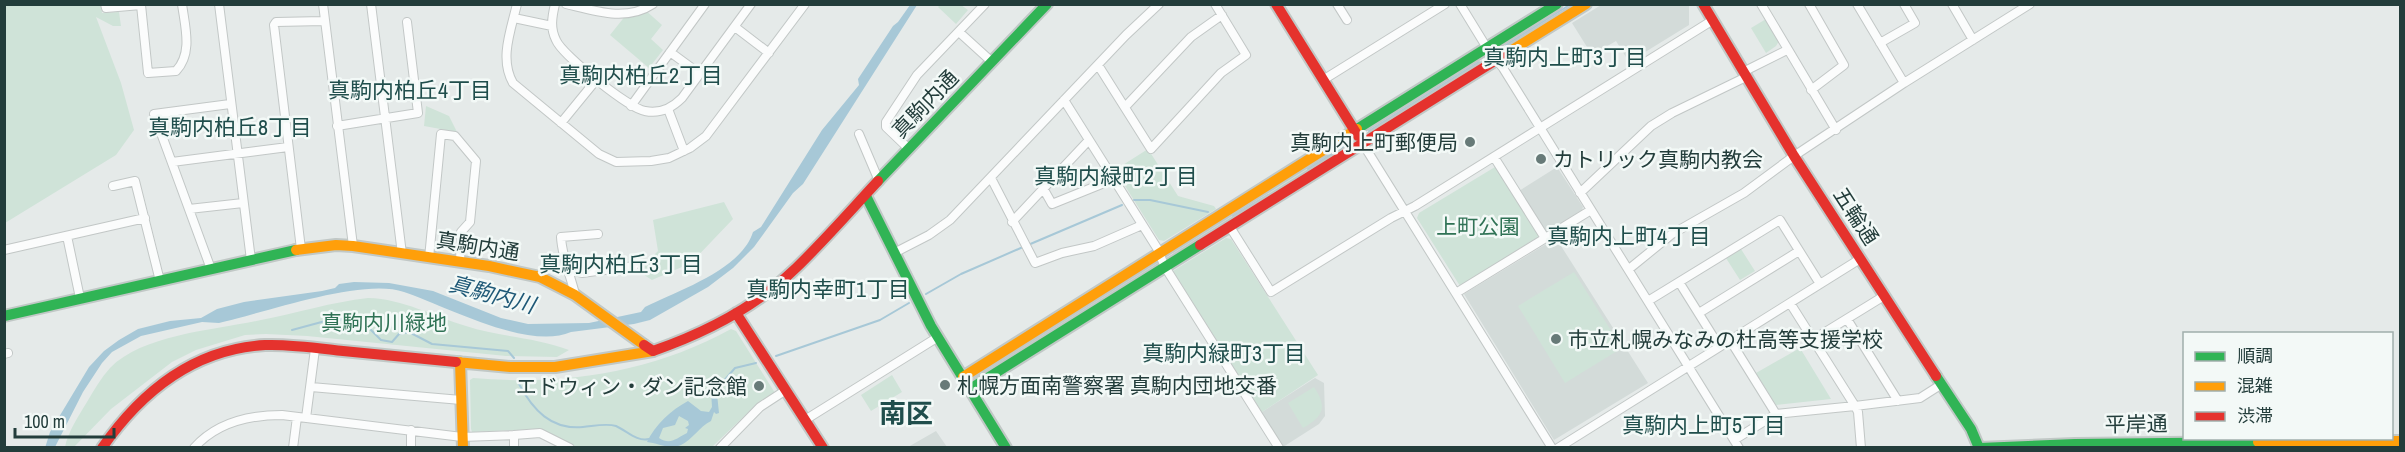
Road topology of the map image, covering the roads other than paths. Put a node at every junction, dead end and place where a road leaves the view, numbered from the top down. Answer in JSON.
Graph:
{"nodes":[{"id":1,"x":105,"y":4,"type":"edge"},
{"id":2,"x":147,"y":4,"type":"edge"},
{"id":3,"x":182,"y":4,"type":"edge"},
{"id":4,"x":219,"y":4,"type":"edge"},
{"id":5,"x":323,"y":4,"type":"edge"},
{"id":6,"x":371,"y":4,"type":"edge"},
{"id":7,"x":517,"y":4,"type":"edge"},
{"id":8,"x":555,"y":4,"type":"edge"},
{"id":9,"x":566,"y":4,"type":"edge"},
{"id":10,"x":653,"y":4,"type":"edge"},
{"id":11,"x":705,"y":4,"type":"edge"},
{"id":12,"x":751,"y":4,"type":"edge"},
{"id":13,"x":805,"y":4,"type":"edge"},
{"id":14,"x":985,"y":4,"type":"edge"},
{"id":15,"x":1047,"y":4,"type":"edge"},
{"id":16,"x":1159,"y":4,"type":"edge"},
{"id":17,"x":1215,"y":4,"type":"edge"},
{"id":18,"x":1276,"y":4,"type":"edge"},
{"id":19,"x":1337,"y":4,"type":"edge"},
{"id":20,"x":1445,"y":4,"type":"edge"},
{"id":21,"x":1460,"y":4,"type":"edge"},
{"id":22,"x":1557,"y":4,"type":"edge"},
{"id":23,"x":1586,"y":4,"type":"edge"},
{"id":24,"x":1703,"y":4,"type":"edge"},
{"id":25,"x":1761,"y":4,"type":"edge"},
{"id":26,"x":1809,"y":4,"type":"edge"},
{"id":27,"x":1857,"y":4,"type":"edge"},
{"id":28,"x":1904,"y":4,"type":"edge"},
{"id":29,"x":1952,"y":4,"type":"edge"},
{"id":30,"x":2030,"y":4,"type":"edge"},
{"id":31,"x":141,"y":5,"type":"edge"},
{"id":32,"x":1222,"y":15,"type":"junction"},
{"id":33,"x":514,"y":18,"type":"junction"},
{"id":34,"x":1347,"y":20,"type":"dead end"},
{"id":35,"x":1713,"y":20,"type":"junction"},
{"id":36,"x":324,"y":21,"type":"junction"},
{"id":37,"x":407,"y":22,"type":"dead end"},
{"id":38,"x":552,"y":26,"type":"junction"},
{"id":39,"x":735,"y":27,"type":"junction"},
{"id":40,"x":959,"y":32,"type":"junction"},
{"id":41,"x":1973,"y":40,"type":"junction"},
{"id":42,"x":1880,"y":43,"type":"junction"},
{"id":43,"x":1487,"y":48,"type":"junction"},
{"id":44,"x":1787,"y":50,"type":"junction"},
{"id":45,"x":670,"y":52,"type":"junction"},
{"id":46,"x":769,"y":53,"type":"junction"},
{"id":47,"x":1497,"y":60,"type":"junction"},
{"id":48,"x":992,"y":62,"type":"junction"},
{"id":49,"x":1098,"y":64,"type":"junction"},
{"id":50,"x":700,"y":74,"type":"junction"},
{"id":51,"x":1745,"y":74,"type":"junction"},
{"id":52,"x":597,"y":79,"type":"junction"},
{"id":53,"x":1323,"y":80,"type":"junction"},
{"id":54,"x":1904,"y":83,"type":"junction"},
{"id":55,"x":1811,"y":90,"type":"junction"},
{"id":56,"x":1064,"y":100,"type":"junction"},
{"id":57,"x":230,"y":104,"type":"junction"},
{"id":58,"x":631,"y":106,"type":"junction"},
{"id":59,"x":1125,"y":107,"type":"junction"},
{"id":60,"x":668,"y":109,"type":"junction"},
{"id":61,"x":385,"y":119,"type":"junction"},
{"id":62,"x":561,"y":123,"type":"junction"},
{"id":63,"x":337,"y":126,"type":"junction"},
{"id":64,"x":1540,"y":128,"type":"junction"},
{"id":65,"x":1836,"y":130,"type":"junction"},
{"id":66,"x":1355,"y":131,"type":"junction"},
{"id":67,"x":859,"y":134,"type":"dead end"},
{"id":68,"x":1089,"y":140,"type":"junction"},
{"id":69,"x":1363,"y":144,"type":"junction"},
{"id":70,"x":288,"y":147,"type":"junction"},
{"id":71,"x":909,"y":149,"type":"junction"},
{"id":72,"x":684,"y":151,"type":"junction"},
{"id":73,"x":237,"y":153,"type":"junction"},
{"id":74,"x":1794,"y":156,"type":"junction"},
{"id":75,"x":1494,"y":157,"type":"junction"},
{"id":76,"x":172,"y":162,"type":"junction"},
{"id":77,"x":991,"y":178,"type":"junction"},
{"id":78,"x":1114,"y":179,"type":"junction"},
{"id":79,"x":879,"y":181,"type":"junction"},
{"id":80,"x":113,"y":186,"type":"dead end"},
{"id":81,"x":1043,"y":188,"type":"junction"},
{"id":82,"x":1580,"y":193,"type":"junction"},
{"id":83,"x":866,"y":196,"type":"junction"},
{"id":84,"x":243,"y":203,"type":"junction"},
{"id":85,"x":189,"y":209,"type":"junction"},
{"id":86,"x":1591,"y":210,"type":"junction"},
{"id":87,"x":1405,"y":211,"type":"junction"},
{"id":88,"x":145,"y":218,"type":"junction"},
{"id":89,"x":1012,"y":222,"type":"junction"},
{"id":90,"x":1142,"y":225,"type":"junction"},
{"id":91,"x":1230,"y":227,"type":"junction"},
{"id":92,"x":598,"y":234,"type":"dead end"},
{"id":93,"x":66,"y":236,"type":"junction"},
{"id":94,"x":1545,"y":238,"type":"junction"},
{"id":95,"x":353,"y":246,"type":"junction"},
{"id":96,"x":301,"y":249,"type":"junction"},
{"id":97,"x":4,"y":250,"type":"edge"},
{"id":98,"x":1799,"y":251,"type":"junction"},
{"id":99,"x":894,"y":253,"type":"junction"},
{"id":100,"x":1160,"y":253,"type":"junction"},
{"id":101,"x":402,"y":254,"type":"junction"},
{"id":102,"x":429,"y":258,"type":"junction"},
{"id":103,"x":1860,"y":259,"type":"junction"},
{"id":104,"x":251,"y":260,"type":"junction"},
{"id":105,"x":460,"y":262,"type":"junction"},
{"id":106,"x":634,"y":266,"type":"dead end"},
{"id":107,"x":1165,"y":267,"type":"junction"},
{"id":108,"x":211,"y":269,"type":"junction"},
{"id":109,"x":1629,"y":269,"type":"junction"},
{"id":110,"x":569,"y":270,"type":"junction"},
{"id":111,"x":160,"y":281,"type":"junction"},
{"id":112,"x":1679,"y":282,"type":"junction"},
{"id":113,"x":1820,"y":284,"type":"junction"},
{"id":114,"x":1456,"y":293,"type":"junction"},
{"id":115,"x":575,"y":295,"type":"junction"},
{"id":116,"x":1884,"y":296,"type":"junction"},
{"id":117,"x":80,"y":298,"type":"junction"},
{"id":118,"x":1648,"y":301,"type":"junction"},
{"id":119,"x":1790,"y":303,"type":"junction"},
{"id":120,"x":1699,"y":313,"type":"junction"},
{"id":121,"x":736,"y":314,"type":"junction"},
{"id":122,"x":4,"y":316,"type":"edge"},
{"id":123,"x":1847,"y":319,"type":"junction"},
{"id":124,"x":938,"y":337,"type":"junction"},
{"id":125,"x":1814,"y":339,"type":"junction"},
{"id":126,"x":1730,"y":340,"type":"junction"},
{"id":127,"x":1719,"y":346,"type":"junction"},
{"id":128,"x":315,"y":349,"type":"junction"},
{"id":129,"x":653,"y":351,"type":"junction"},
{"id":130,"x":460,"y":362,"type":"junction"},
{"id":131,"x":1688,"y":366,"type":"junction"},
{"id":132,"x":963,"y":377,"type":"junction"},
{"id":133,"x":1941,"y":384,"type":"junction"},
{"id":134,"x":311,"y":387,"type":"junction"},
{"id":135,"x":970,"y":389,"type":"junction"},
{"id":136,"x":786,"y":390,"type":"junction"},
{"id":137,"x":461,"y":400,"type":"junction"},
{"id":138,"x":1898,"y":401,"type":"junction"},
{"id":139,"x":1855,"y":406,"type":"junction"},
{"id":140,"x":1776,"y":414,"type":"junction"},
{"id":141,"x":297,"y":417,"type":"junction"},
{"id":142,"x":306,"y":418,"type":"junction"},
{"id":143,"x":805,"y":420,"type":"junction"},
{"id":144,"x":411,"y":430,"type":"junction"},
{"id":145,"x":514,"y":435,"type":"junction"},
{"id":146,"x":2400,"y":441,"type":"edge"},
{"id":147,"x":463,"y":442,"type":"edge"},
{"id":148,"x":1737,"y":444,"type":"edge"},
{"id":149,"x":102,"y":447,"type":"edge"},
{"id":150,"x":194,"y":447,"type":"edge"},
{"id":151,"x":293,"y":447,"type":"edge"},
{"id":152,"x":411,"y":447,"type":"edge"},
{"id":153,"x":514,"y":447,"type":"edge"},
{"id":154,"x":570,"y":447,"type":"edge"},
{"id":155,"x":720,"y":447,"type":"edge"},
{"id":156,"x":823,"y":447,"type":"edge"},
{"id":157,"x":1006,"y":447,"type":"edge"},
{"id":158,"x":1279,"y":447,"type":"edge"},
{"id":159,"x":1552,"y":447,"type":"edge"},
{"id":160,"x":1558,"y":447,"type":"edge"},
{"id":161,"x":1861,"y":447,"type":"edge"},
{"id":162,"x":1979,"y":447,"type":"edge"}],
"edges":[{"from":1,"to":31,"type":"street"},
{"from":2,"to":31,"type":"street"},
{"from":3,"to":31,"type":"street"},
{"from":4,"to":57,"type":"street"},
{"from":5,"to":36,"type":"street"},
{"from":6,"to":61,"type":"street"},
{"from":7,"to":33,"type":"street"},
{"from":8,"to":38,"type":"street"},
{"from":9,"to":10,"type":"street"},
{"from":11,"to":45,"type":"street"},
{"from":12,"to":39,"type":"street"},
{"from":13,"to":46,"type":"street"},
{"from":14,"to":40,"type":"street"},
{"from":15,"to":48,"type":"main road","name":"真駒内通"},
{"from":16,"to":49,"type":"street"},
{"from":17,"to":32,"type":"street"},
{"from":18,"to":53,"type":"main road"},
{"from":19,"to":34,"type":"street"},
{"from":20,"to":53,"type":"street"},
{"from":21,"to":43,"type":"street"},
{"from":22,"to":43,"type":"main road"},
{"from":23,"to":47,"type":"main road"},
{"from":24,"to":35,"type":"main road","name":"五輪通"},
{"from":25,"to":44,"type":"street"},
{"from":26,"to":55,"type":"street"},
{"from":27,"to":42,"type":"street"},
{"from":28,"to":42,"type":"street"},
{"from":29,"to":41,"type":"street"},
{"from":30,"to":41,"type":"street"},
{"from":32,"to":59,"type":"street"},
{"from":32,"to":59,"type":"street"},
{"from":33,"to":38,"type":"street"},
{"from":33,"to":62,"type":"street"},
{"from":35,"to":51,"type":"main road","name":"五輪通"},
{"from":35,"to":64,"type":"street"},
{"from":36,"to":63,"type":"street"},
{"from":36,"to":70,"type":"street"},
{"from":37,"to":61,"type":"street"},
{"from":38,"to":52,"type":"street"},
{"from":39,"to":46,"type":"street"},
{"from":39,"to":50,"type":"street"},
{"from":40,"to":48,"type":"street"},
{"from":40,"to":71,"type":"street"},
{"from":41,"to":54,"type":"street"},
{"from":42,"to":54,"type":"street"},
{"from":43,"to":47,"type":"street"},
{"from":43,"to":66,"type":"main road"},
{"from":44,"to":51,"type":"street"},
{"from":44,"to":55,"type":"street"},
{"from":45,"to":50,"type":"street"},
{"from":45,"to":58,"type":"street"},
{"from":46,"to":72,"type":"street"},
{"from":47,"to":64,"type":"street"},
{"from":47,"to":69,"type":"main road"},
{"from":48,"to":71,"type":"main road","name":"真駒内通"},
{"from":49,"to":56,"type":"street"},
{"from":49,"to":59,"type":"street"},
{"from":50,"to":60,"type":"street"},
{"from":51,"to":74,"type":"main road","name":"五輪通"},
{"from":51,"to":82,"type":"street"},
{"from":52,"to":58,"type":"street"},
{"from":52,"to":62,"type":"street"},
{"from":53,"to":66,"type":"main road"},
{"from":54,"to":65,"type":"street"},
{"from":55,"to":65,"type":"street"},
{"from":56,"to":68,"type":"street"},
{"from":56,"to":77,"type":"street"},
{"from":57,"to":73,"type":"street"},
{"from":57,"to":76,"type":"street"},
{"from":58,"to":60,"type":"street"},
{"from":60,"to":72,"type":"street"},
{"from":61,"to":63,"type":"street"},
{"from":61,"to":101,"type":"street"},
{"from":62,"to":72,"type":"street"},
{"from":63,"to":95,"type":"street"},
{"from":64,"to":75,"type":"street"},
{"from":64,"to":82,"type":"street"},
{"from":65,"to":74,"type":"street"},
{"from":66,"to":69,"type":"main road"},
{"from":66,"to":100,"type":"main road"},
{"from":67,"to":79,"type":"street"},
{"from":68,"to":78,"type":"street"},
{"from":68,"to":81,"type":"street"},
{"from":69,"to":87,"type":"street"},
{"from":69,"to":91,"type":"main road"},
{"from":70,"to":73,"type":"street"},
{"from":70,"to":96,"type":"street"},
{"from":71,"to":79,"type":"main road","name":"真駒内通"},
{"from":73,"to":76,"type":"street"},
{"from":73,"to":84,"type":"street"},
{"from":74,"to":103,"type":"main road","name":"五輪通"},
{"from":74,"to":109,"type":"street"},
{"from":75,"to":87,"type":"street"},
{"from":75,"to":94,"type":"street"},
{"from":76,"to":85,"type":"street"},
{"from":77,"to":89,"type":"street"},
{"from":77,"to":99,"type":"street"},
{"from":78,"to":81,"type":"street"},
{"from":78,"to":90,"type":"street"},
{"from":79,"to":83,"type":"main road","name":"真駒内通"},
{"from":80,"to":88,"type":"street"},
{"from":81,"to":89,"type":"street"},
{"from":82,"to":86,"type":"street"},
{"from":83,"to":99,"type":"main road"},
{"from":83,"to":121,"type":"main road","name":"真駒内通"},
{"from":84,"to":85,"type":"street"},
{"from":84,"to":104,"type":"street"},
{"from":85,"to":108,"type":"street"},
{"from":86,"to":94,"type":"street"},
{"from":86,"to":109,"type":"street"},
{"from":87,"to":91,"type":"street"},
{"from":87,"to":114,"type":"street"},
{"from":88,"to":93,"type":"street"},
{"from":88,"to":111,"type":"street"},
{"from":89,"to":90,"type":"street"},
{"from":90,"to":100,"type":"street"},
{"from":91,"to":107,"type":"main road"},
{"from":92,"to":110,"type":"street"},
{"from":93,"to":97,"type":"street"},
{"from":93,"to":117,"type":"street"},
{"from":94,"to":114,"type":"street"},
{"from":95,"to":96,"type":"main road","name":"真駒内通"},
{"from":95,"to":101,"type":"main road","name":"真駒内通"},
{"from":96,"to":104,"type":"main road","name":"真駒内通"},
{"from":98,"to":112,"type":"street"},
{"from":98,"to":113,"type":"street"},
{"from":98,"to":120,"type":"street"},
{"from":99,"to":124,"type":"main road"},
{"from":100,"to":107,"type":"street"},
{"from":100,"to":132,"type":"main road"},
{"from":101,"to":102,"type":"main road","name":"真駒内通"},
{"from":102,"to":105,"type":"main road","name":"真駒内通"},
{"from":102,"to":105,"type":"street"},
{"from":103,"to":113,"type":"street"},
{"from":103,"to":116,"type":"main road","name":"五輪通"},
{"from":104,"to":108,"type":"main road","name":"真駒内通"},
{"from":105,"to":115,"type":"main road","name":"真駒内通"},
{"from":106,"to":110,"type":"street"},
{"from":107,"to":135,"type":"main road"},
{"from":107,"to":158,"type":"street"},
{"from":108,"to":111,"type":"main road","name":"真駒内通"},
{"from":109,"to":118,"type":"street"},
{"from":110,"to":115,"type":"street"},
{"from":111,"to":117,"type":"main road","name":"真駒内通"},
{"from":112,"to":118,"type":"street"},
{"from":112,"to":120,"type":"street"},
{"from":113,"to":119,"type":"street"},
{"from":114,"to":159,"type":"street"},
{"from":115,"to":129,"type":"main road","name":"真駒内通"},
{"from":116,"to":123,"type":"street"},
{"from":116,"to":133,"type":"main road","name":"五輪通"},
{"from":117,"to":122,"type":"main road","name":"真駒内通"},
{"from":118,"to":131,"type":"street"},
{"from":119,"to":125,"type":"street"},
{"from":119,"to":126,"type":"street"},
{"from":120,"to":127,"type":"street"},
{"from":121,"to":129,"type":"main road","name":"真駒内通"},
{"from":121,"to":136,"type":"main road"},
{"from":123,"to":125,"type":"street"},
{"from":123,"to":138,"type":"street"},
{"from":124,"to":132,"type":"main road"},
{"from":124,"to":143,"type":"street"},
{"from":125,"to":139,"type":"street"},
{"from":126,"to":127,"type":"street"},
{"from":126,"to":140,"type":"street"},
{"from":127,"to":131,"type":"street"},
{"from":128,"to":130,"type":"main road"},
{"from":128,"to":134,"type":"street"},
{"from":128,"to":149,"type":"main road"},
{"from":129,"to":130,"type":"main road"},
{"from":130,"to":137,"type":"main road"},
{"from":131,"to":148,"type":"street"},
{"from":131,"to":160,"type":"street"},
{"from":132,"to":135,"type":"main road"},
{"from":133,"to":138,"type":"street"},
{"from":133,"to":162,"type":"main road","name":"五輪通"},
{"from":134,"to":137,"type":"street"},
{"from":134,"to":142,"type":"street"},
{"from":135,"to":157,"type":"main road"},
{"from":136,"to":143,"type":"main road"},
{"from":136,"to":155,"type":"street"},
{"from":137,"to":147,"type":"main road"},
{"from":138,"to":139,"type":"street"},
{"from":139,"to":140,"type":"street"},
{"from":139,"to":161,"type":"street"},
{"from":140,"to":148,"type":"street"},
{"from":141,"to":142,"type":"street"},
{"from":141,"to":150,"type":"street"},
{"from":141,"to":151,"type":"street"},
{"from":142,"to":144,"type":"street"},
{"from":143,"to":156,"type":"main road"},
{"from":144,"to":147,"type":"street"},
{"from":144,"to":152,"type":"street"},
{"from":145,"to":147,"type":"street"},
{"from":145,"to":153,"type":"street"},
{"from":145,"to":154,"type":"street"},
{"from":146,"to":162,"type":"main road","name":"平岸通"}]}
